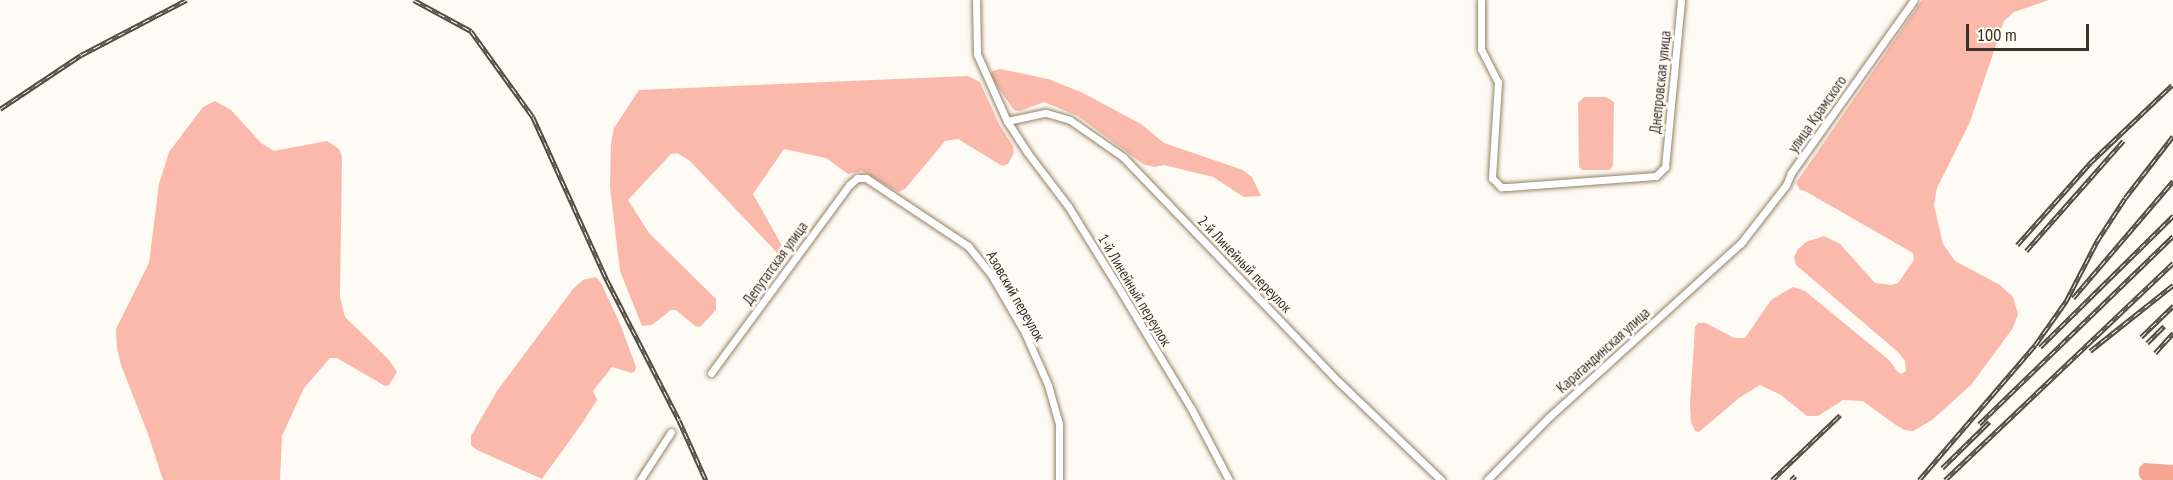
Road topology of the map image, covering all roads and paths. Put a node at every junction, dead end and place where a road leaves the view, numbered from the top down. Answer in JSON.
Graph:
{"nodes":[{"id":1,"x":976,"y":0,"type":"edge"},
{"id":2,"x":1481,"y":0,"type":"edge"},
{"id":3,"x":1681,"y":0,"type":"edge"},
{"id":4,"x":1914,"y":0,"type":"edge"},
{"id":5,"x":1007,"y":121,"type":"junction"},
{"id":6,"x":866,"y":178,"type":"joint"},
{"id":7,"x":1741,"y":243,"type":"joint"},
{"id":8,"x":711,"y":373,"type":"dead end"},
{"id":9,"x":671,"y":432,"type":"dead end"},
{"id":10,"x":640,"y":480,"type":"edge"},
{"id":11,"x":1059,"y":480,"type":"edge"},
{"id":12,"x":1229,"y":480,"type":"edge"},
{"id":13,"x":1441,"y":480,"type":"edge"},
{"id":14,"x":1487,"y":480,"type":"edge"}],
"edges":[{"from":1,"to":5,"type":"street","name":"1-й Линейный переулок"},
{"from":2,"to":3,"type":"street","name":"Днепровская улица"},
{"from":4,"to":7,"type":"street","name":"улица Крамского"},
{"from":5,"to":12,"type":"street","name":"1-й Линейный переулок"},
{"from":5,"to":13,"type":"street","name":"2-й Линейный переулок"},
{"from":6,"to":8,"type":"street","name":"Депутатская улица"},
{"from":6,"to":11,"type":"street","name":"Азовский переулок"},
{"from":7,"to":14,"type":"street","name":"Карагандинская улица"},
{"from":9,"to":10,"type":"street"}]}
